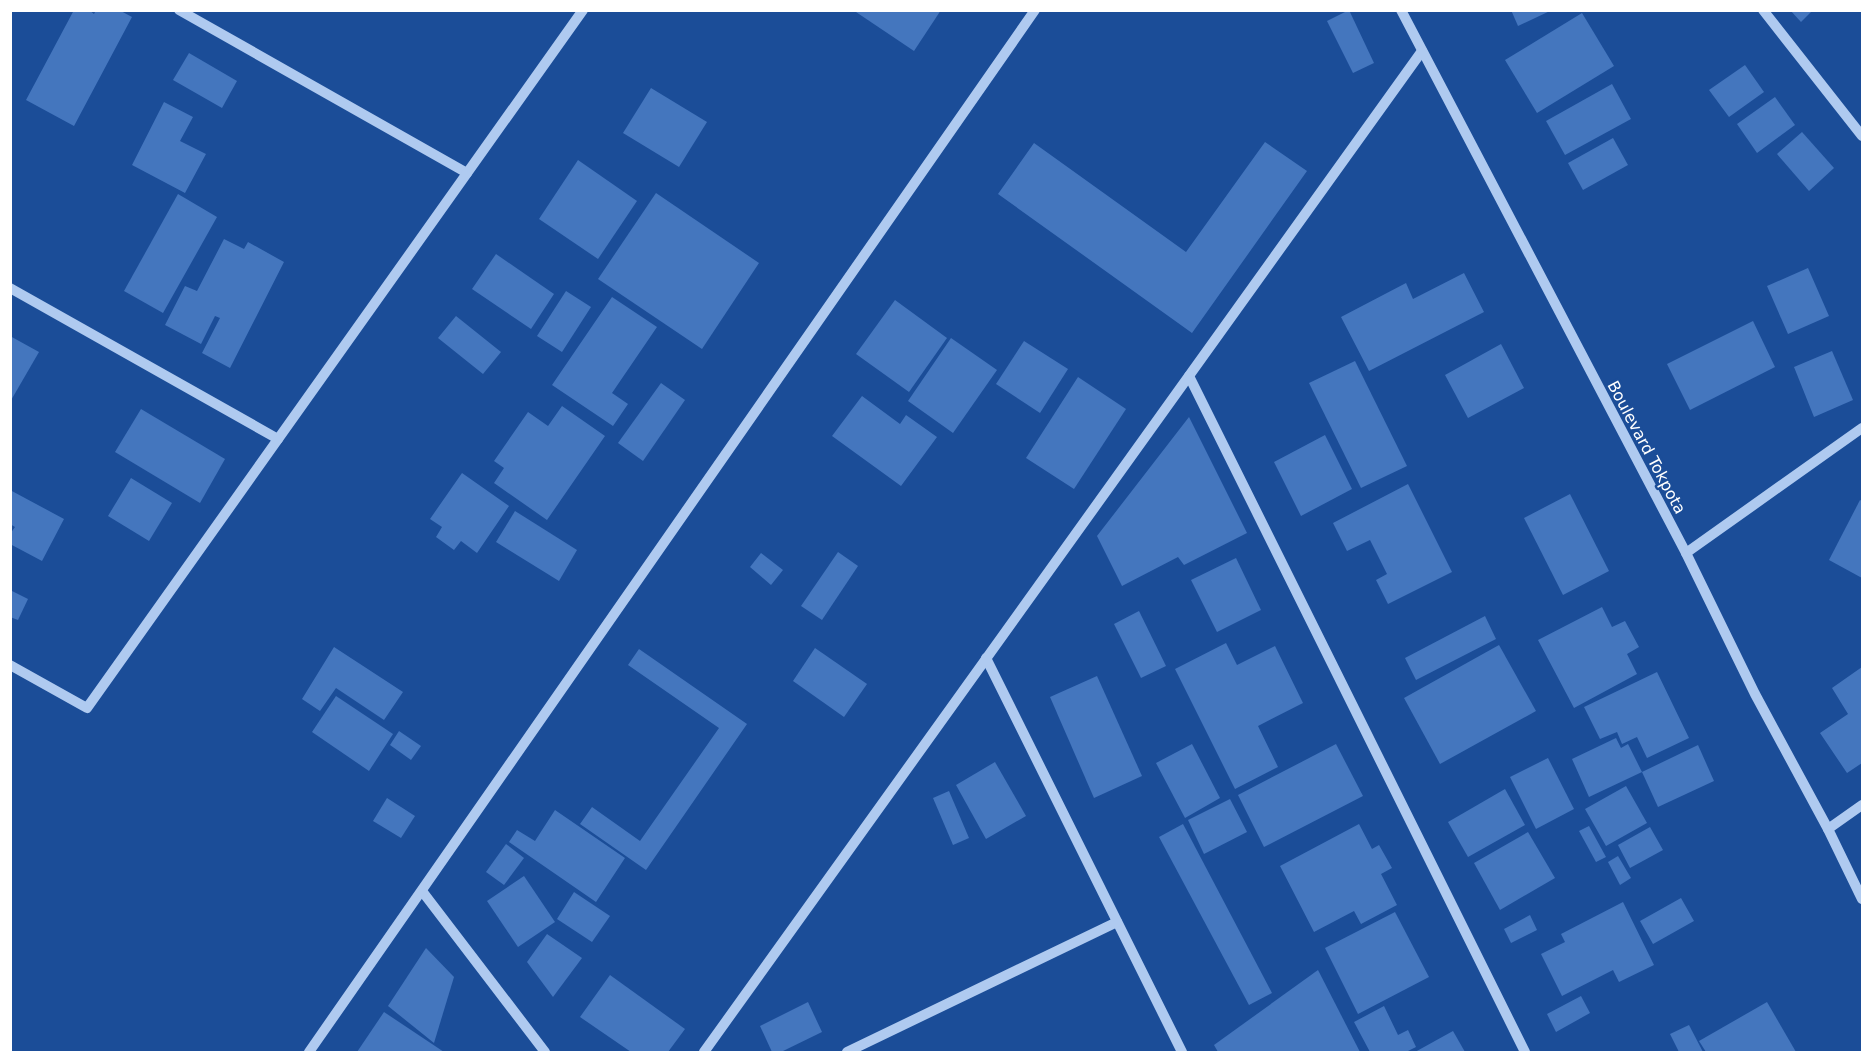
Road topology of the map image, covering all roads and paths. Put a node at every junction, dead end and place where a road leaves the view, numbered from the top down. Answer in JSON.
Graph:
{"nodes":[{"id":1,"x":178,"y":10,"type":"edge"},
{"id":2,"x":583,"y":10,"type":"edge"},
{"id":3,"x":1035,"y":10,"type":"edge"},
{"id":4,"x":1401,"y":10,"type":"edge"},
{"id":5,"x":1763,"y":10,"type":"edge"},
{"id":6,"x":1422,"y":51,"type":"junction"},
{"id":7,"x":1863,"y":136,"type":"edge"},
{"id":8,"x":467,"y":172,"type":"junction"},
{"id":9,"x":10,"y":288,"type":"edge"},
{"id":10,"x":1189,"y":376,"type":"junction"},
{"id":11,"x":1863,"y":428,"type":"edge"},
{"id":12,"x":278,"y":439,"type":"junction"},
{"id":13,"x":1686,"y":554,"type":"junction"},
{"id":14,"x":986,"y":658,"type":"junction"},
{"id":15,"x":10,"y":665,"type":"edge"},
{"id":16,"x":1863,"y":805,"type":"edge"},
{"id":17,"x":1828,"y":829,"type":"junction"},
{"id":18,"x":422,"y":891,"type":"junction"},
{"id":19,"x":1863,"y":899,"type":"edge"},
{"id":20,"x":1117,"y":922,"type":"junction"},
{"id":21,"x":309,"y":1053,"type":"edge"},
{"id":22,"x":545,"y":1053,"type":"edge"},
{"id":23,"x":704,"y":1053,"type":"edge"},
{"id":24,"x":848,"y":1053,"type":"edge"},
{"id":25,"x":1182,"y":1053,"type":"edge"},
{"id":26,"x":1525,"y":1053,"type":"edge"}],
"edges":[{"from":1,"to":8,"type":"street"},
{"from":2,"to":8,"type":"street"},
{"from":3,"to":18,"type":"street"},
{"from":4,"to":6,"type":"street","name":"Boulevard Tokpota"},
{"from":5,"to":7,"type":"street"},
{"from":6,"to":10,"type":"street"},
{"from":6,"to":13,"type":"street","name":"Boulevard Tokpota"},
{"from":8,"to":12,"type":"street"},
{"from":9,"to":12,"type":"street"},
{"from":10,"to":14,"type":"street"},
{"from":10,"to":26,"type":"street"},
{"from":11,"to":13,"type":"street"},
{"from":12,"to":15,"type":"street"},
{"from":13,"to":17,"type":"street","name":"Boulevard Tokpota"},
{"from":14,"to":20,"type":"street"},
{"from":14,"to":23,"type":"street"},
{"from":16,"to":17,"type":"street"},
{"from":17,"to":19,"type":"street","name":"Boulevard Tokpota"},
{"from":18,"to":21,"type":"street"},
{"from":18,"to":22,"type":"street"},
{"from":20,"to":24,"type":"street"},
{"from":20,"to":25,"type":"street"}]}
